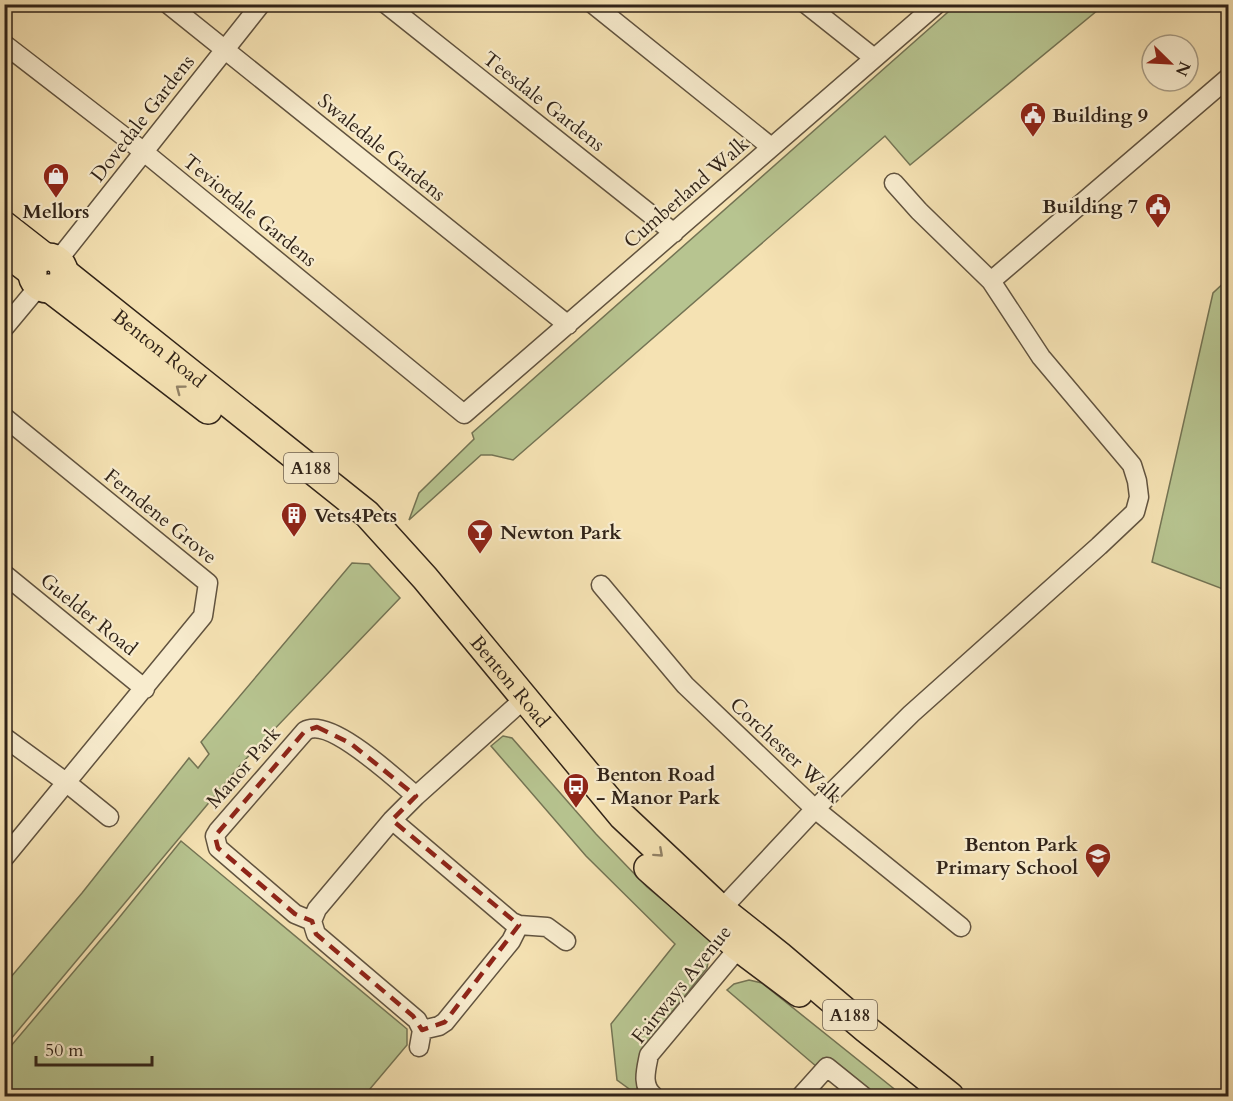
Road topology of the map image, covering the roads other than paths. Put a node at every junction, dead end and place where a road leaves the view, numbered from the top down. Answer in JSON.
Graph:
{"nodes":[{"id":1,"x":168,"y":4,"type":"edge"},
{"id":2,"x":261,"y":4,"type":"edge"},
{"id":3,"x":386,"y":4,"type":"edge"},
{"id":4,"x":593,"y":4,"type":"edge"},
{"id":5,"x":807,"y":4,"type":"edge"},
{"id":6,"x":937,"y":4,"type":"edge"},
{"id":7,"x":4,"y":44,"type":"edge"},
{"id":8,"x":224,"y":49,"type":"junction"},
{"id":9,"x":874,"y":58,"type":"junction"},
{"id":10,"x":1228,"y":78,"type":"edge"},
{"id":11,"x":771,"y":147,"type":"junction"},
{"id":12,"x":144,"y":152,"type":"junction"},
{"id":13,"x":894,"y":183,"type":"dead end"},
{"id":14,"x":4,"y":225,"type":"edge"},
{"id":15,"x":674,"y":233,"type":"junction"},
{"id":16,"x":4,"y":251,"type":"edge"},
{"id":17,"x":48,"y":273,"type":"junction"},
{"id":18,"x":991,"y":281,"type":"junction"},
{"id":19,"x":568,"y":325,"type":"junction"},
{"id":20,"x":4,"y":328,"type":"edge"},
{"id":21,"x":464,"y":414,"type":"joint"},
{"id":22,"x":4,"y":417,"type":"edge"},
{"id":23,"x":4,"y":574,"type":"edge"},
{"id":24,"x":601,"y":585,"type":"dead end"},
{"id":25,"x":145,"y":688,"type":"junction"},
{"id":26,"x":517,"y":705,"type":"junction"},
{"id":27,"x":4,"y":737,"type":"edge"},
{"id":28,"x":67,"y":783,"type":"junction"},
{"id":29,"x":416,"y":796,"type":"junction"},
{"id":30,"x":815,"y":809,"type":"junction"},
{"id":31,"x":109,"y":817,"type":"dead end"},
{"id":32,"x":392,"y":820,"type":"junction"},
{"id":33,"x":4,"y":858,"type":"edge"},
{"id":34,"x":715,"y":916,"type":"junction"},
{"id":35,"x":312,"y":921,"type":"junction"},
{"id":36,"x":519,"y":925,"type":"junction"},
{"id":37,"x":961,"y":927,"type":"dead end"},
{"id":38,"x":566,"y":941,"type":"dead end"},
{"id":39,"x":745,"y":941,"type":"junction"},
{"id":40,"x":654,"y":1096,"type":"edge"},
{"id":41,"x":801,"y":1096,"type":"edge"},
{"id":42,"x":863,"y":1096,"type":"edge"},
{"id":43,"x":925,"y":1096,"type":"edge"},
{"id":44,"x":950,"y":1096,"type":"edge"}],
"edges":[{"from":1,"to":8,"type":"street","name":"Swaledale Gardens"},
{"from":2,"to":8,"type":"street","name":"Dovedale Gardens"},
{"from":3,"to":15,"type":"street","name":"Teesdale Gardens"},
{"from":4,"to":11,"type":"street"},
{"from":5,"to":9,"type":"street"},
{"from":6,"to":9,"type":"street","name":"Cumberland Walk"},
{"from":7,"to":12,"type":"street","name":"Teviotdale Gardens"},
{"from":8,"to":12,"type":"street","name":"Dovedale Gardens"},
{"from":8,"to":19,"type":"street","name":"Swaledale Gardens"},
{"from":9,"to":11,"type":"street","name":"Cumberland Walk"},
{"from":10,"to":18,"type":"street"},
{"from":11,"to":15,"type":"street","name":"Cumberland Walk"},
{"from":12,"to":17,"type":"street","name":"Dovedale Gardens"},
{"from":12,"to":21,"type":"street","name":"Teviotdale Gardens"},
{"from":13,"to":18,"type":"street"},
{"from":14,"to":17,"type":"main road","name":"Benton Road","number":"A188"},
{"from":15,"to":19,"type":"street","name":"Cumberland Walk"},
{"from":16,"to":17,"type":"main road","name":"Benton Road","number":"A188"},
{"from":17,"to":20,"type":"street","name":"Dovedale Gardens"},
{"from":17,"to":26,"type":"main road","name":"Benton Road","number":"A188"},
{"from":18,"to":30,"type":"street"},
{"from":19,"to":21,"type":"street","name":"Cumberland Walk"},
{"from":22,"to":25,"type":"street","name":"Ferndene Grove"},
{"from":23,"to":25,"type":"street","name":"Guelder Road"},
{"from":24,"to":30,"type":"street","name":"Corchester Walk"},
{"from":25,"to":28,"type":"street","name":"Ferndene Grove"},
{"from":26,"to":29,"type":"street"},
{"from":26,"to":34,"type":"main road","name":"Benton Road","number":"A188"},
{"from":27,"to":28,"type":"street"},
{"from":28,"to":31,"type":"street"},
{"from":28,"to":33,"type":"street","name":"Ferndene Grove"},
{"from":29,"to":32,"type":"street"},
{"from":29,"to":35,"type":"street","name":"Manor Park"},
{"from":30,"to":34,"type":"street"},
{"from":30,"to":37,"type":"street","name":"Corchester Walk"},
{"from":32,"to":35,"type":"street"},
{"from":32,"to":36,"type":"street"},
{"from":34,"to":39,"type":"main road","name":"Benton Road","number":"A188"},
{"from":35,"to":36,"type":"street","name":"Manor Park"},
{"from":36,"to":38,"type":"street"},
{"from":39,"to":40,"type":"street","name":"Fairways Avenue"},
{"from":39,"to":43,"type":"main road","name":"Benton Road","number":"A188"},
{"from":39,"to":44,"type":"main road","name":"Benton Road","number":"A188"},
{"from":41,"to":42,"type":"street"}]}
